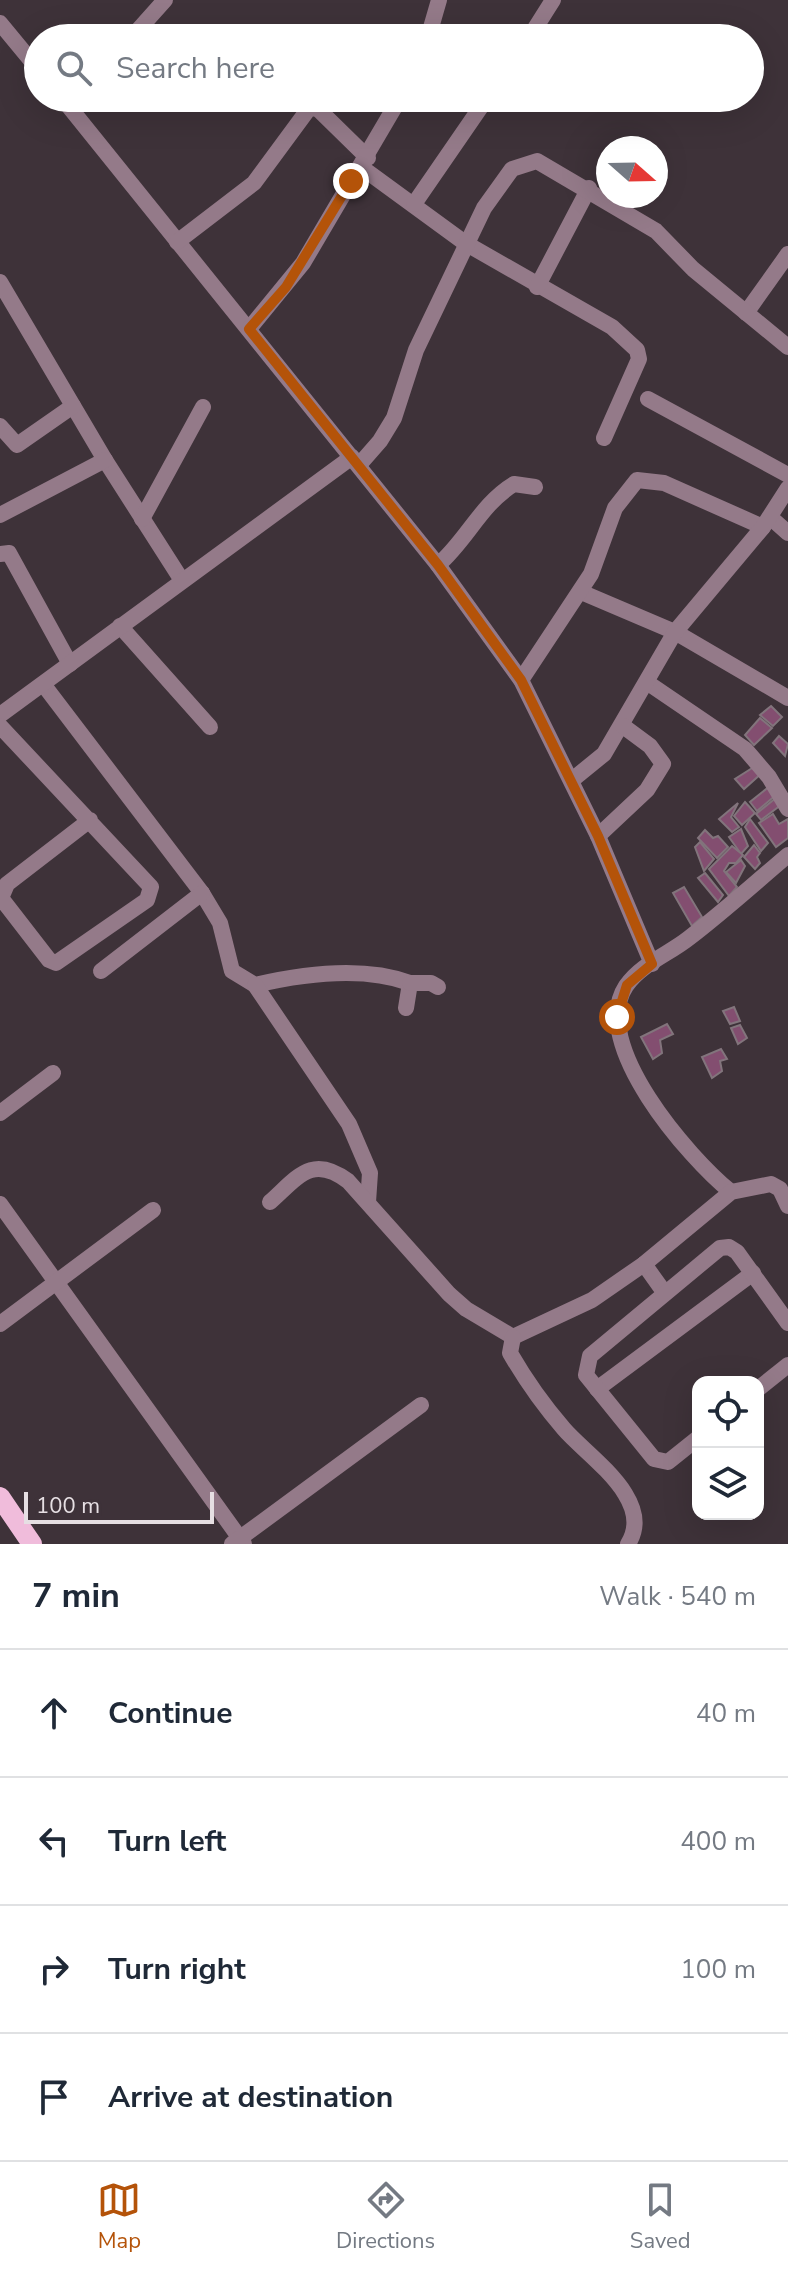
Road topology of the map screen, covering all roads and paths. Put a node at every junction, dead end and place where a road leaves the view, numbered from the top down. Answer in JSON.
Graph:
{"nodes":[{"id":1,"x":165,"y":0,"type":"edge"},
{"id":2,"x":439,"y":0,"type":"edge"},
{"id":3,"x":553,"y":0,"type":"edge"},
{"id":4,"x":0,"y":23,"type":"edge"},
{"id":5,"x":144,"y":24,"type":"edge"},
{"id":6,"x":432,"y":24,"type":"edge"},
{"id":7,"x":538,"y":24,"type":"edge"},
{"id":8,"x":24,"y":52,"type":"edge"},
{"id":9,"x":76,"y":112,"type":"edge"},
{"id":10,"x":306,"y":112,"type":"edge"},
{"id":11,"x":321,"y":112,"type":"edge"},
{"id":12,"x":392,"y":112,"type":"edge"},
{"id":13,"x":477,"y":112,"type":"edge"},
{"id":14,"x":365,"y":162,"type":"junction"},
{"id":15,"x":589,"y":188,"type":"junction"},
{"id":16,"x":414,"y":204,"type":"junction"},
{"id":17,"x":177,"y":242,"type":"junction"},
{"id":18,"x":465,"y":243,"type":"junction"},
{"id":19,"x":788,"y":254,"type":"edge"},
{"id":20,"x":0,"y":282,"type":"edge"},
{"id":21,"x":537,"y":287,"type":"junction"},
{"id":22,"x":746,"y":313,"type":"junction"},
{"id":23,"x":249,"y":329,"type":"junction"},
{"id":24,"x":788,"y":347,"type":"edge"},
{"id":25,"x":648,"y":399,"type":"dead end"},
{"id":26,"x":73,"y":406,"type":"junction"},
{"id":27,"x":203,"y":407,"type":"dead end"},
{"id":28,"x":0,"y":426,"type":"edge"},
{"id":29,"x":604,"y":438,"type":"dead end"},
{"id":30,"x":105,"y":460,"type":"junction"},
{"id":31,"x":355,"y":461,"type":"junction"},
{"id":32,"x":788,"y":475,"type":"edge"},
{"id":33,"x":535,"y":487,"type":"dead end"},
{"id":34,"x":788,"y":488,"type":"edge"},
{"id":35,"x":0,"y":515,"type":"edge"},
{"id":36,"x":142,"y":519,"type":"junction"},
{"id":37,"x":766,"y":522,"type":"junction"},
{"id":38,"x":788,"y":533,"type":"edge"},
{"id":39,"x":0,"y":554,"type":"edge"},
{"id":40,"x":438,"y":565,"type":"junction"},
{"id":41,"x":181,"y":579,"type":"junction"},
{"id":42,"x":581,"y":592,"type":"junction"},
{"id":43,"x":120,"y":626,"type":"junction"},
{"id":44,"x":675,"y":632,"type":"junction"},
{"id":45,"x":70,"y":664,"type":"junction"},
{"id":46,"x":521,"y":680,"type":"junction"},
{"id":47,"x":648,"y":683,"type":"junction"},
{"id":48,"x":43,"y":684,"type":"junction"},
{"id":49,"x":788,"y":698,"type":"edge"},
{"id":50,"x":0,"y":715,"type":"edge"},
{"id":51,"x":0,"y":726,"type":"edge"},
{"id":52,"x":623,"y":726,"type":"junction"},
{"id":53,"x":210,"y":727,"type":"dead end"},
{"id":54,"x":572,"y":780,"type":"junction"},
{"id":55,"x":788,"y":809,"type":"edge"},
{"id":56,"x":90,"y":820,"type":"junction"},
{"id":57,"x":598,"y":836,"type":"junction"},
{"id":58,"x":788,"y":855,"type":"edge"},
{"id":59,"x":202,"y":893,"type":"junction"},
{"id":60,"x":652,"y":964,"type":"junction"},
{"id":61,"x":101,"y":971,"type":"dead end"},
{"id":62,"x":410,"y":983,"type":"junction"},
{"id":63,"x":255,"y":985,"type":"junction"},
{"id":64,"x":438,"y":987,"type":"dead end"},
{"id":65,"x":406,"y":1008,"type":"dead end"},
{"id":66,"x":53,"y":1073,"type":"dead end"},
{"id":67,"x":0,"y":1113,"type":"edge"},
{"id":68,"x":782,"y":1183,"type":"edge"},
{"id":69,"x":731,"y":1192,"type":"junction"},
{"id":70,"x":270,"y":1202,"type":"dead end"},
{"id":71,"x":368,"y":1202,"type":"junction"},
{"id":72,"x":0,"y":1204,"type":"edge"},
{"id":73,"x":788,"y":1206,"type":"edge"},
{"id":74,"x":153,"y":1210,"type":"dead end"},
{"id":75,"x":644,"y":1264,"type":"junction"},
{"id":76,"x":753,"y":1273,"type":"junction"},
{"id":77,"x":56,"y":1284,"type":"junction"},
{"id":78,"x":664,"y":1292,"type":"junction"},
{"id":79,"x":788,"y":1323,"type":"edge"},
{"id":80,"x":0,"y":1324,"type":"edge"},
{"id":81,"x":513,"y":1337,"type":"junction"},
{"id":82,"x":788,"y":1365,"type":"edge"},
{"id":83,"x":764,"y":1384,"type":"edge"},
{"id":84,"x":597,"y":1389,"type":"junction"},
{"id":85,"x":421,"y":1405,"type":"dead end"},
{"id":86,"x":692,"y":1443,"type":"edge"},
{"id":87,"x":0,"y":1497,"type":"edge"},
{"id":88,"x":238,"y":1542,"type":"edge"},
{"id":89,"x":32,"y":1544,"type":"edge"},
{"id":90,"x":628,"y":1544,"type":"edge"}],
"edges":[{"from":1,"to":5,"type":"street"},
{"from":2,"to":6,"type":"street"},
{"from":3,"to":7,"type":"street"},
{"from":4,"to":8,"type":"street"},
{"from":9,"to":17,"type":"street"},
{"from":10,"to":17,"type":"street"},
{"from":11,"to":14,"type":"street"},
{"from":12,"to":14,"type":"street"},
{"from":13,"to":16,"type":"street"},
{"from":14,"to":16,"type":"street"},
{"from":14,"to":23,"type":"street"},
{"from":15,"to":18,"type":"street"},
{"from":15,"to":21,"type":"street"},
{"from":15,"to":22,"type":"street"},
{"from":16,"to":18,"type":"street"},
{"from":17,"to":23,"type":"street"},
{"from":18,"to":21,"type":"street"},
{"from":18,"to":31,"type":"street"},
{"from":19,"to":22,"type":"street"},
{"from":20,"to":26,"type":"street"},
{"from":21,"to":29,"type":"street"},
{"from":22,"to":24,"type":"street"},
{"from":23,"to":31,"type":"street"},
{"from":25,"to":32,"type":"street"},
{"from":26,"to":28,"type":"street"},
{"from":26,"to":30,"type":"street"},
{"from":27,"to":36,"type":"street"},
{"from":30,"to":35,"type":"street"},
{"from":30,"to":36,"type":"street"},
{"from":31,"to":40,"type":"street"},
{"from":31,"to":41,"type":"street"},
{"from":33,"to":40,"type":"street"},
{"from":34,"to":37,"type":"street"},
{"from":36,"to":41,"type":"street"},
{"from":37,"to":38,"type":"street"},
{"from":37,"to":42,"type":"street"},
{"from":37,"to":44,"type":"street"},
{"from":39,"to":45,"type":"street"},
{"from":40,"to":46,"type":"street"},
{"from":41,"to":43,"type":"street"},
{"from":42,"to":44,"type":"street"},
{"from":42,"to":46,"type":"street"},
{"from":43,"to":45,"type":"street"},
{"from":43,"to":53,"type":"street"},
{"from":44,"to":47,"type":"street"},
{"from":44,"to":49,"type":"street"},
{"from":45,"to":48,"type":"street"},
{"from":46,"to":54,"type":"street"},
{"from":47,"to":52,"type":"street"},
{"from":47,"to":55,"type":"street"},
{"from":48,"to":50,"type":"street"},
{"from":48,"to":59,"type":"street"},
{"from":51,"to":56,"type":"street"},
{"from":52,"to":54,"type":"street"},
{"from":52,"to":57,"type":"street"},
{"from":54,"to":57,"type":"street"},
{"from":56,"to":56,"type":"street"},
{"from":57,"to":60,"type":"street"},
{"from":58,"to":60,"type":"street"},
{"from":59,"to":61,"type":"street"},
{"from":59,"to":63,"type":"street"},
{"from":60,"to":69,"type":"street"},
{"from":62,"to":63,"type":"street"},
{"from":62,"to":64,"type":"street"},
{"from":62,"to":65,"type":"street"},
{"from":63,"to":71,"type":"street"},
{"from":66,"to":67,"type":"street"},
{"from":68,"to":69,"type":"street"},
{"from":68,"to":73,"type":"street"},
{"from":69,"to":75,"type":"street"},
{"from":70,"to":71,"type":"street"},
{"from":71,"to":81,"type":"street"},
{"from":72,"to":77,"type":"street"},
{"from":74,"to":77,"type":"street"},
{"from":75,"to":78,"type":"street"},
{"from":75,"to":81,"type":"street"},
{"from":76,"to":78,"type":"street"},
{"from":76,"to":79,"type":"street"},
{"from":76,"to":84,"type":"street"},
{"from":77,"to":80,"type":"street"},
{"from":77,"to":88,"type":"street"},
{"from":78,"to":84,"type":"street"},
{"from":81,"to":90,"type":"street"},
{"from":82,"to":83,"type":"street"},
{"from":84,"to":86,"type":"street"},
{"from":85,"to":88,"type":"street"},
{"from":87,"to":89,"type":"main road"}]}
